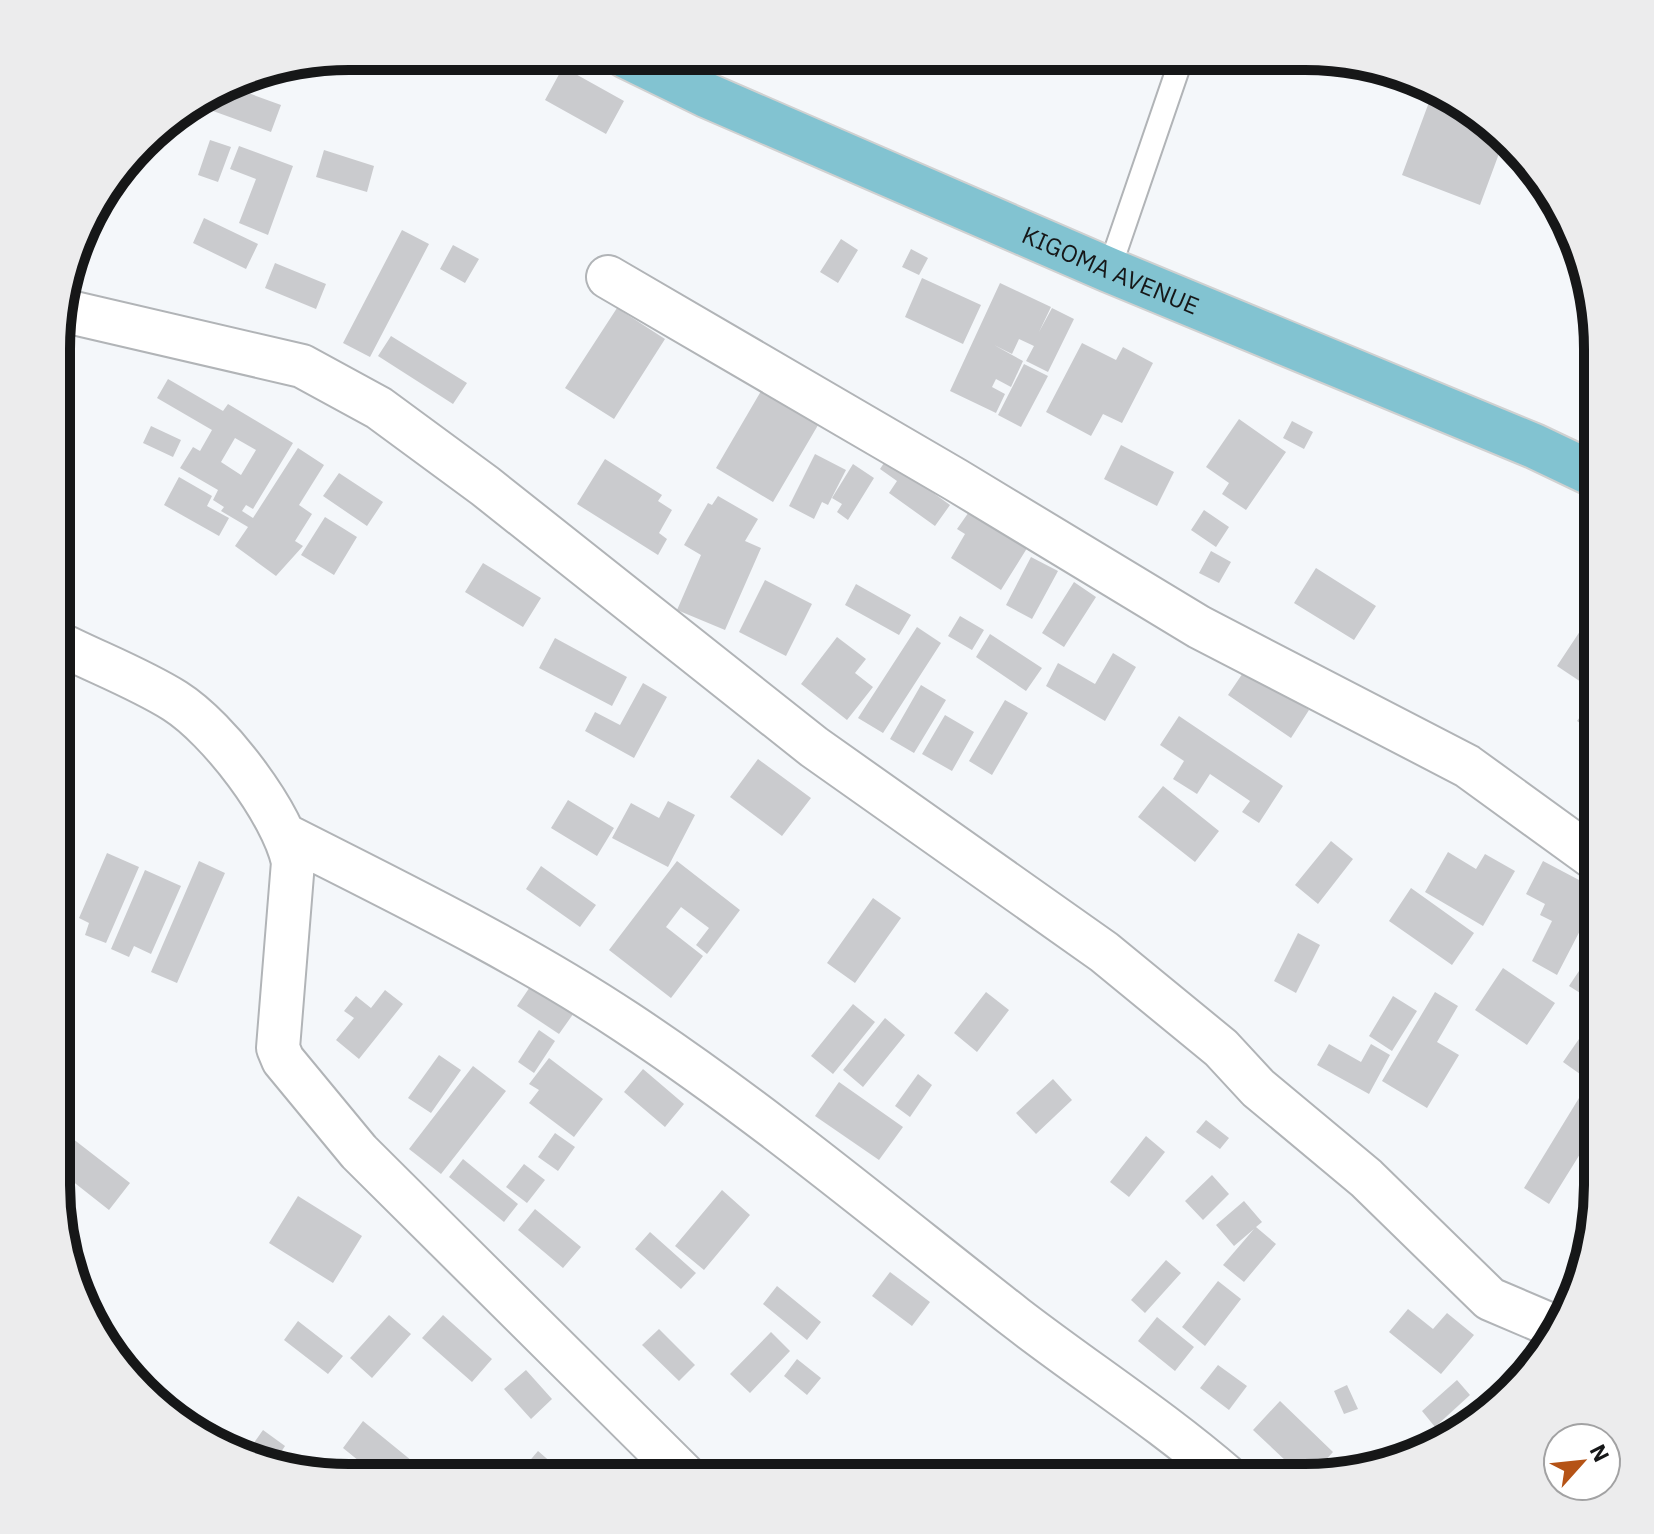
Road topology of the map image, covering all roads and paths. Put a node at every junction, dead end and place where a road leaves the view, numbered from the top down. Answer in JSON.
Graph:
{"nodes":[{"id":1,"x":657,"y":71,"type":"edge"},
{"id":2,"x":1177,"y":71,"type":"edge"},
{"id":3,"x":1109,"y":270,"type":"junction"},
{"id":4,"x":608,"y":277,"type":"dead end"},
{"id":5,"x":72,"y":313,"type":"edge"},
{"id":6,"x":1583,"y":469,"type":"edge"},
{"id":7,"x":70,"y":649,"type":"edge"},
{"id":8,"x":287,"y":836,"type":"junction"},
{"id":9,"x":1584,"y":851,"type":"edge"},
{"id":10,"x":1547,"y":1323,"type":"edge"},
{"id":11,"x":1211,"y":1463,"type":"edge"},
{"id":12,"x":673,"y":1464,"type":"edge"}],
"edges":[{"from":1,"to":3,"type":"main road","name":"KIGOMA AVENUE"},
{"from":2,"to":3,"type":"lane"},
{"from":3,"to":6,"type":"main road","name":"KIGOMA AVENUE"},
{"from":4,"to":9,"type":"street"},
{"from":5,"to":10,"type":"street"},
{"from":7,"to":8,"type":"street"},
{"from":8,"to":11,"type":"street"},
{"from":8,"to":12,"type":"street"}]}
